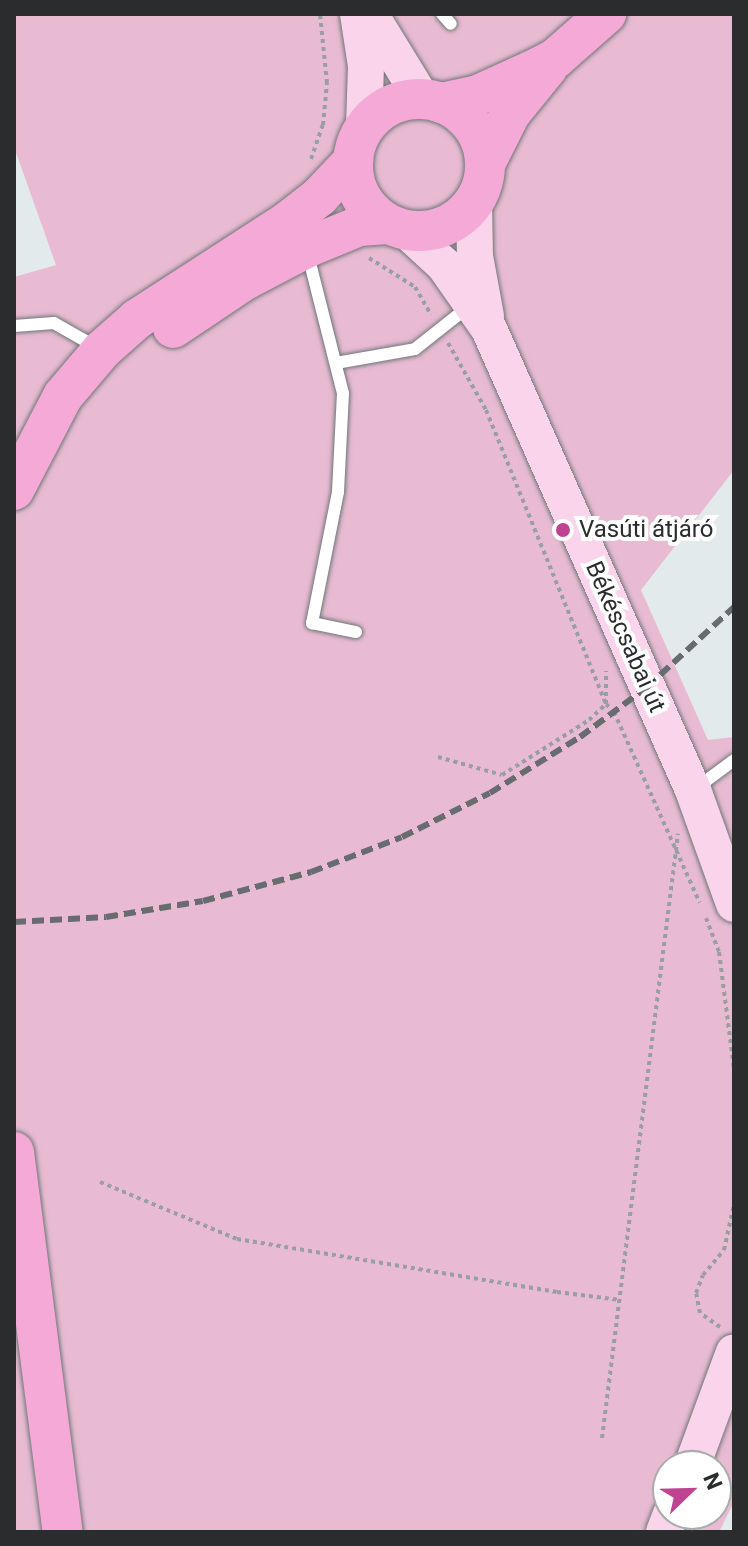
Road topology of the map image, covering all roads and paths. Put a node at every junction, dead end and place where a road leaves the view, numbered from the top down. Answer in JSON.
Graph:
{"nodes":[{"id":1,"x":320,"y":14,"type":"edge"},
{"id":2,"x":358,"y":14,"type":"edge"},
{"id":3,"x":370,"y":14,"type":"edge"},
{"id":4,"x":606,"y":14,"type":"edge"},
{"id":5,"x":556,"y":58,"type":"junction"},
{"id":6,"x":431,"y":101,"type":"junction"},
{"id":7,"x":359,"y":144,"type":"junction"},
{"id":8,"x":479,"y":182,"type":"junction"},
{"id":9,"x":319,"y":197,"type":"junction"},
{"id":10,"x":397,"y":227,"type":"junction"},
{"id":11,"x":320,"y":241,"type":"junction"},
{"id":12,"x":480,"y":317,"type":"junction"},
{"id":13,"x":14,"y":326,"type":"edge"},
{"id":14,"x":441,"y":332,"type":"junction"},
{"id":15,"x":102,"y":350,"type":"junction"},
{"id":16,"x":336,"y":363,"type":"junction"},
{"id":17,"x":20,"y":480,"type":"edge"},
{"id":18,"x":356,"y":632,"type":"dead end"},
{"id":19,"x":624,"y":636,"type":"junction"},
{"id":20,"x":606,"y":704,"type":"junction"},
{"id":21,"x":438,"y":757,"type":"dead end"},
{"id":22,"x":734,"y":760,"type":"edge"},
{"id":23,"x":693,"y":790,"type":"junction"},
{"id":24,"x":679,"y":833,"type":"dead end"},
{"id":25,"x":674,"y":847,"type":"junction"},
{"id":26,"x":718,"y":906,"type":"edge"},
{"id":27,"x":734,"y":1069,"type":"edge"},
{"id":28,"x":14,"y":1152,"type":"edge"},
{"id":29,"x":100,"y":1182,"type":"dead end"},
{"id":30,"x":734,"y":1204,"type":"edge"},
{"id":31,"x":621,"y":1300,"type":"junction"},
{"id":32,"x":724,"y":1338,"type":"edge"},
{"id":33,"x":602,"y":1438,"type":"dead end"},
{"id":34,"x":696,"y":1450,"type":"edge"},
{"id":35,"x":63,"y":1532,"type":"edge"}],
"edges":[{"from":1,"to":9,"type":"path"},
{"from":2,"to":7,"type":"street"},
{"from":3,"to":6,"type":"street"},
{"from":4,"to":5,"type":"main road"},
{"from":5,"to":6,"type":"main road"},
{"from":5,"to":8,"type":"main road"},
{"from":6,"to":7,"type":"main road"},
{"from":6,"to":8,"type":"main road"},
{"from":7,"to":9,"type":"main road"},
{"from":7,"to":10,"type":"main road"},
{"from":8,"to":10,"type":"main road"},
{"from":8,"to":12,"type":"street","name":"Békéscsabai út"},
{"from":9,"to":15,"type":"main road"},
{"from":10,"to":11,"type":"main road"},
{"from":10,"to":12,"type":"street","name":"Békéscsabai út"},
{"from":11,"to":14,"type":"path"},
{"from":11,"to":16,"type":"lane"},
{"from":11,"to":17,"type":"main road"},
{"from":12,"to":14,"type":"lane"},
{"from":12,"to":19,"type":"street","name":"Békéscsabai út"},
{"from":13,"to":15,"type":"lane"},
{"from":14,"to":16,"type":"lane"},
{"from":14,"to":20,"type":"path"},
{"from":15,"to":17,"type":"main road"},
{"from":16,"to":18,"type":"lane"},
{"from":19,"to":20,"type":"path"},
{"from":19,"to":23,"type":"street","name":"Békéscsabai út"},
{"from":20,"to":21,"type":"path"},
{"from":20,"to":25,"type":"path"},
{"from":22,"to":23,"type":"lane"},
{"from":23,"to":26,"type":"street","name":"Békéscsabai út"},
{"from":24,"to":25,"type":"path"},
{"from":25,"to":26,"type":"path"},
{"from":25,"to":31,"type":"path"},
{"from":26,"to":27,"type":"path"},
{"from":28,"to":35,"type":"main road"},
{"from":29,"to":31,"type":"path"},
{"from":30,"to":32,"type":"path"},
{"from":31,"to":33,"type":"path"},
{"from":32,"to":34,"type":"street"}]}
